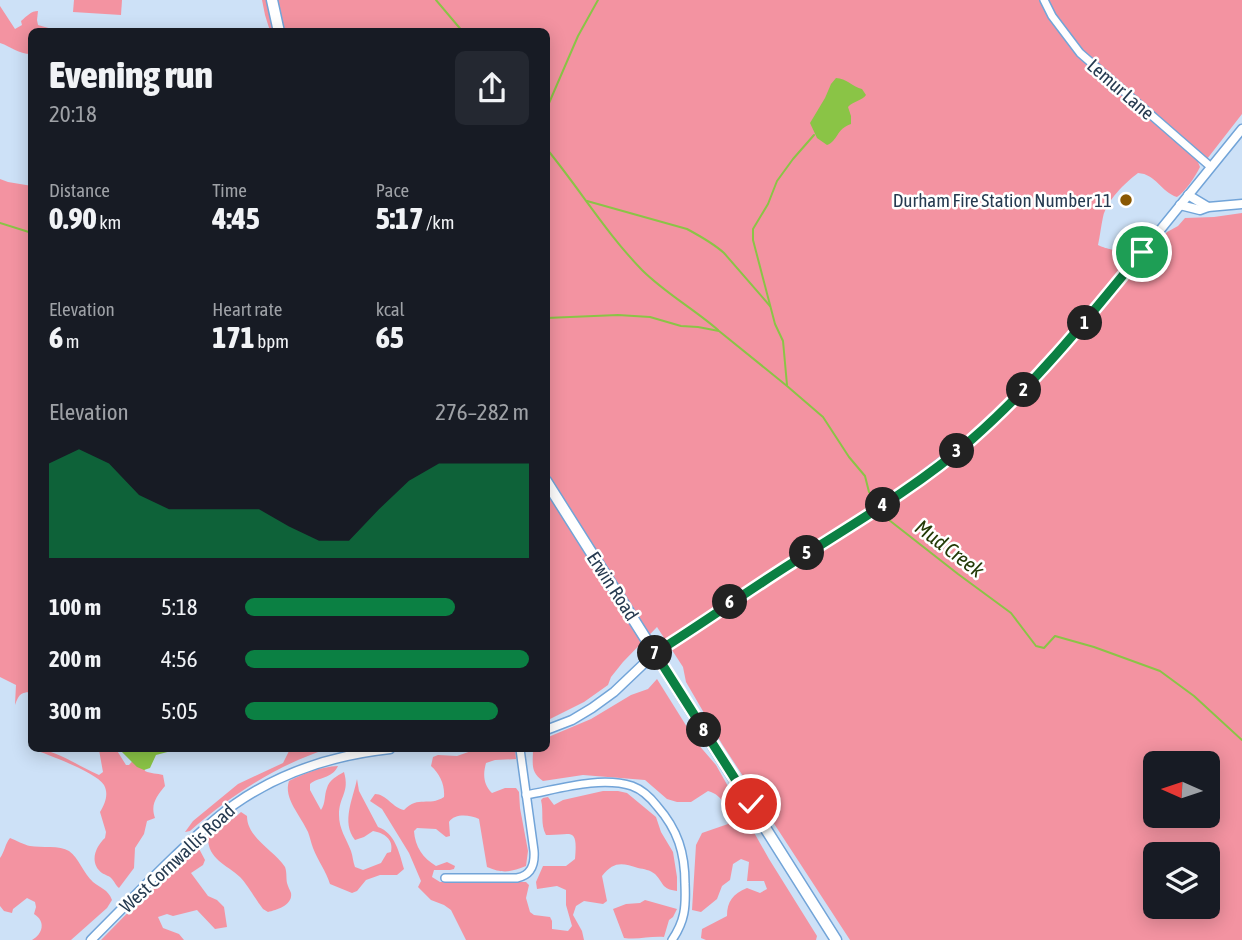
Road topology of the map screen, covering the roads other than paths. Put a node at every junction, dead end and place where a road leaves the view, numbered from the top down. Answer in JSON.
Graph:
{"nodes":[{"id":1,"x":272,"y":0,"type":"edge"},
{"id":2,"x":1044,"y":0,"type":"edge"},
{"id":3,"x":278,"y":28,"type":"edge"},
{"id":4,"x":1242,"y":129,"type":"edge"},
{"id":5,"x":1211,"y":167,"type":"junction"},
{"id":6,"x":1188,"y":195,"type":"junction"},
{"id":7,"x":1242,"y":204,"type":"edge"},
{"id":8,"x":1180,"y":205,"type":"junction"},
{"id":9,"x":1208,"y":207,"type":"junction"},
{"id":10,"x":550,"y":487,"type":"edge"},
{"id":11,"x":655,"y":653,"type":"junction"},
{"id":12,"x":550,"y":728,"type":"edge"},
{"id":13,"x":367,"y":752,"type":"edge"},
{"id":14,"x":520,"y":752,"type":"edge"},
{"id":15,"x":526,"y":795,"type":"junction"},
{"id":16,"x":445,"y":878,"type":"dead end"},
{"id":17,"x":91,"y":940,"type":"edge"},
{"id":18,"x":672,"y":940,"type":"edge"},
{"id":19,"x":836,"y":940,"type":"edge"}],
"edges":[{"from":1,"to":3,"type":"main road"},
{"from":2,"to":5,"type":"street","name":"Lemur Lane"},
{"from":4,"to":5,"type":"street"},
{"from":5,"to":6,"type":"street"},
{"from":6,"to":8,"type":"street"},
{"from":6,"to":9,"type":"street"},
{"from":7,"to":9,"type":"street"},
{"from":8,"to":9,"type":"street"},
{"from":8,"to":11,"type":"street"},
{"from":10,"to":11,"type":"main road","name":"Erwin Road"},
{"from":11,"to":12,"type":"street"},
{"from":11,"to":19,"type":"main road","name":"Erwin Road"},
{"from":13,"to":17,"type":"street","name":"West Cornwallis Road"},
{"from":14,"to":15,"type":"street"},
{"from":15,"to":16,"type":"street"},
{"from":15,"to":18,"type":"street"}]}
